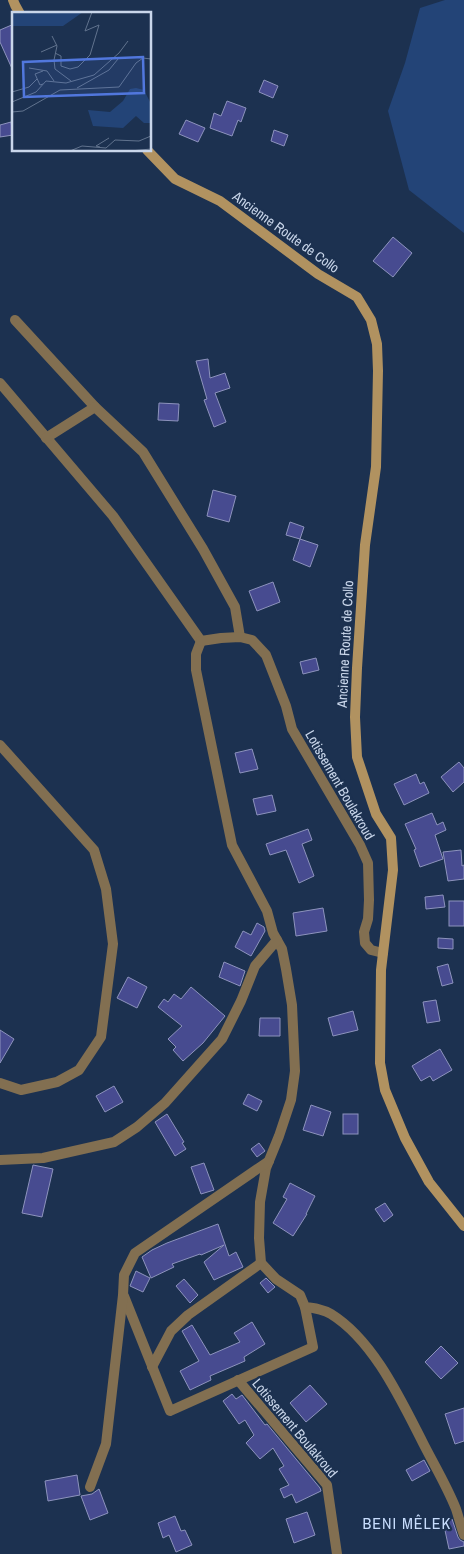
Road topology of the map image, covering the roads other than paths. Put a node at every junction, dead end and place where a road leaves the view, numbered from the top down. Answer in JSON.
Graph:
{"nodes":[{"id":1,"x":14,"y":0,"type":"edge"},
{"id":2,"x":19,"y":12,"type":"edge"},
{"id":3,"x":148,"y":151,"type":"edge"},
{"id":4,"x":15,"y":320,"type":"dead end"},
{"id":5,"x":0,"y":383,"type":"edge"},
{"id":6,"x":96,"y":407,"type":"junction"},
{"id":7,"x":46,"y":438,"type":"junction"},
{"id":8,"x":240,"y":637,"type":"junction"},
{"id":9,"x":201,"y":641,"type":"junction"},
{"id":10,"x":0,"y":745,"type":"edge"},
{"id":11,"x":277,"y":940,"type":"junction"},
{"id":12,"x":383,"y":953,"type":"junction"},
{"id":13,"x":0,"y":1083,"type":"edge"},
{"id":14,"x":0,"y":1160,"type":"edge"},
{"id":15,"x":269,"y":1161,"type":"junction"},
{"id":16,"x":464,"y":1226,"type":"edge"},
{"id":17,"x":261,"y":1263,"type":"junction"},
{"id":18,"x":124,"y":1295,"type":"junction"},
{"id":19,"x":305,"y":1307,"type":"junction"},
{"id":20,"x":152,"y":1367,"type":"junction"},
{"id":21,"x":238,"y":1380,"type":"junction"},
{"id":22,"x":90,"y":1487,"type":"dead end"},
{"id":23,"x":464,"y":1535,"type":"edge"},
{"id":24,"x":337,"y":1554,"type":"edge"}],
"edges":[{"from":1,"to":2,"type":"main road"},
{"from":3,"to":12,"type":"main road","name":"Ancienne Route de Collo"},
{"from":4,"to":6,"type":"street"},
{"from":5,"to":7,"type":"street"},
{"from":6,"to":7,"type":"street"},
{"from":6,"to":8,"type":"street"},
{"from":7,"to":9,"type":"street"},
{"from":8,"to":9,"type":"street"},
{"from":8,"to":12,"type":"street","name":"Lotissement Boulakroud"},
{"from":9,"to":11,"type":"street"},
{"from":10,"to":13,"type":"street"},
{"from":11,"to":14,"type":"street"},
{"from":11,"to":15,"type":"street"},
{"from":12,"to":16,"type":"main road","name":"Ancienne Route de Collo"},
{"from":15,"to":17,"type":"street"},
{"from":15,"to":18,"type":"street","name":"Lotissement Boulakroud"},
{"from":17,"to":19,"type":"street","name":"Lotissement Boulakroud"},
{"from":17,"to":20,"type":"street"},
{"from":18,"to":20,"type":"street","name":"Lotissement Boulakroud"},
{"from":18,"to":22,"type":"street","name":"Lotissement Boulakroud"},
{"from":19,"to":21,"type":"street","name":"Lotissement Boulakroud"},
{"from":19,"to":23,"type":"street"},
{"from":20,"to":21,"type":"street","name":"Lotissement Boulakroud"},
{"from":21,"to":24,"type":"street","name":"Lotissement Boulakroud"}]}
